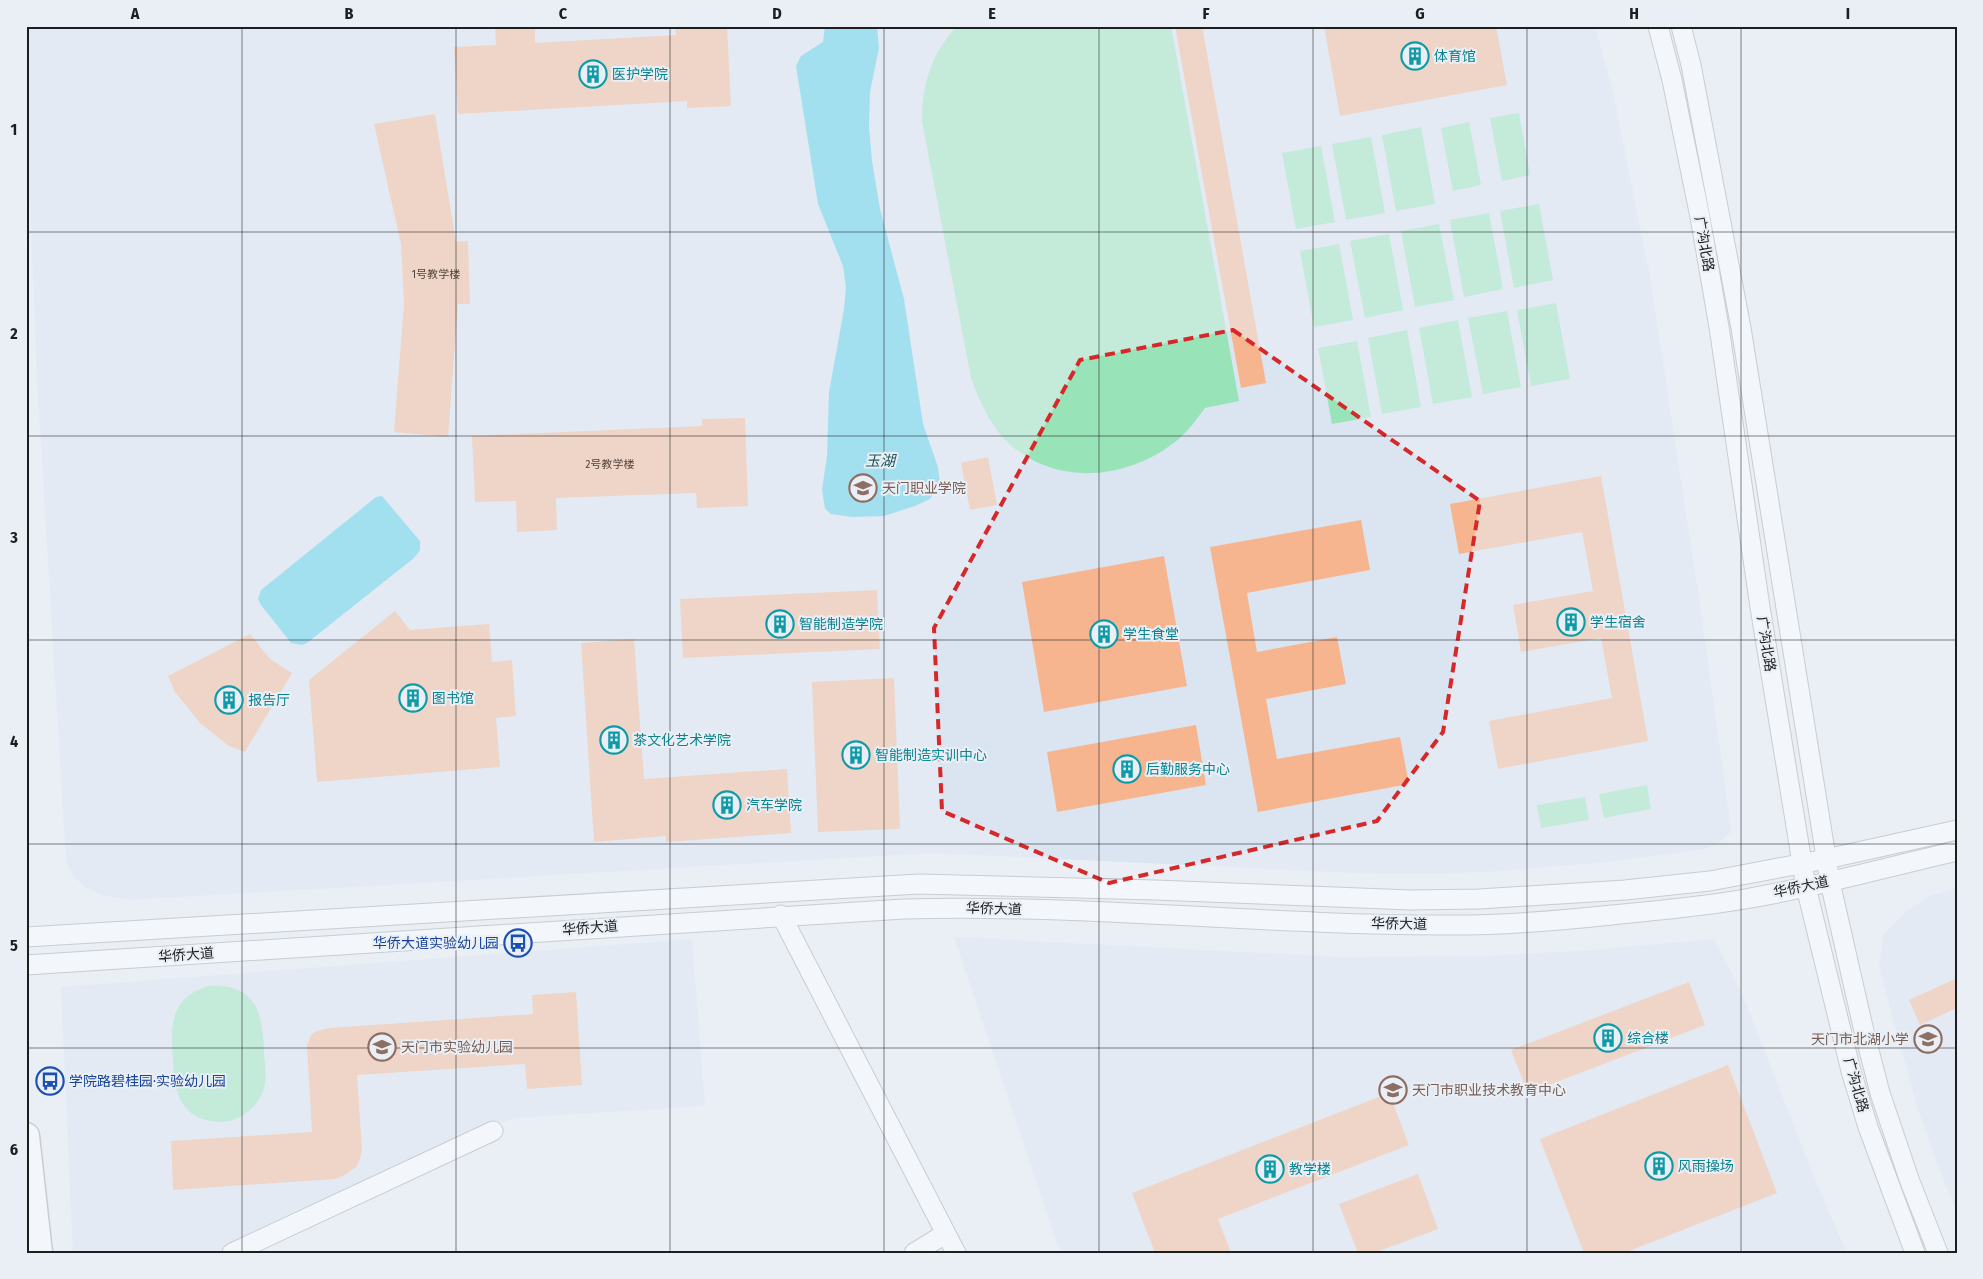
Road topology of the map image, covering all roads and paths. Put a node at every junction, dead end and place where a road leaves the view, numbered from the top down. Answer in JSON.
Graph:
{"nodes":[{"id":1,"x":1658,"y":26,"type":"edge"},
{"id":2,"x":1680,"y":26,"type":"edge"},
{"id":3,"x":1957,"y":830,"type":"edge"},
{"id":4,"x":1957,"y":851,"type":"edge"},
{"id":5,"x":1826,"y":859,"type":"junction"},
{"id":6,"x":1802,"y":864,"type":"junction"},
{"id":7,"x":1830,"y":882,"type":"junction"},
{"id":8,"x":1806,"y":887,"type":"junction"},
{"id":9,"x":781,"y":915,"type":"junction"},
{"id":10,"x":26,"y":937,"type":"edge"},
{"id":11,"x":26,"y":966,"type":"edge"},
{"id":12,"x":492,"y":1131,"type":"dead end"},
{"id":13,"x":26,"y":1136,"type":"edge"},
{"id":14,"x":946,"y":1234,"type":"junction"},
{"id":15,"x":39,"y":1253,"type":"edge"},
{"id":16,"x":232,"y":1253,"type":"edge"},
{"id":17,"x":914,"y":1253,"type":"edge"},
{"id":18,"x":956,"y":1253,"type":"edge"},
{"id":19,"x":1915,"y":1253,"type":"edge"},
{"id":20,"x":1938,"y":1253,"type":"edge"}],
"edges":[{"from":1,"to":6,"type":"street","name":"广沟北路"},
{"from":2,"to":5,"type":"street","name":"广沟北路"},
{"from":3,"to":5,"type":"street","name":"华侨大道"},
{"from":4,"to":7,"type":"street","name":"华侨大道"},
{"from":5,"to":6,"type":"street","name":"华侨大道"},
{"from":5,"to":7,"type":"street","name":"广沟北路"},
{"from":6,"to":8,"type":"street","name":"广沟北路"},
{"from":6,"to":10,"type":"street","name":"华侨大道"},
{"from":7,"to":8,"type":"street","name":"华侨大道"},
{"from":7,"to":20,"type":"street","name":"广沟北路"},
{"from":8,"to":9,"type":"street","name":"华侨大道"},
{"from":8,"to":19,"type":"street","name":"广沟北路"},
{"from":9,"to":11,"type":"street","name":"华侨大道"},
{"from":9,"to":14,"type":"street"},
{"from":12,"to":16,"type":"street"},
{"from":13,"to":15,"type":"main road"},
{"from":14,"to":17,"type":"street"},
{"from":14,"to":18,"type":"street"}]}
